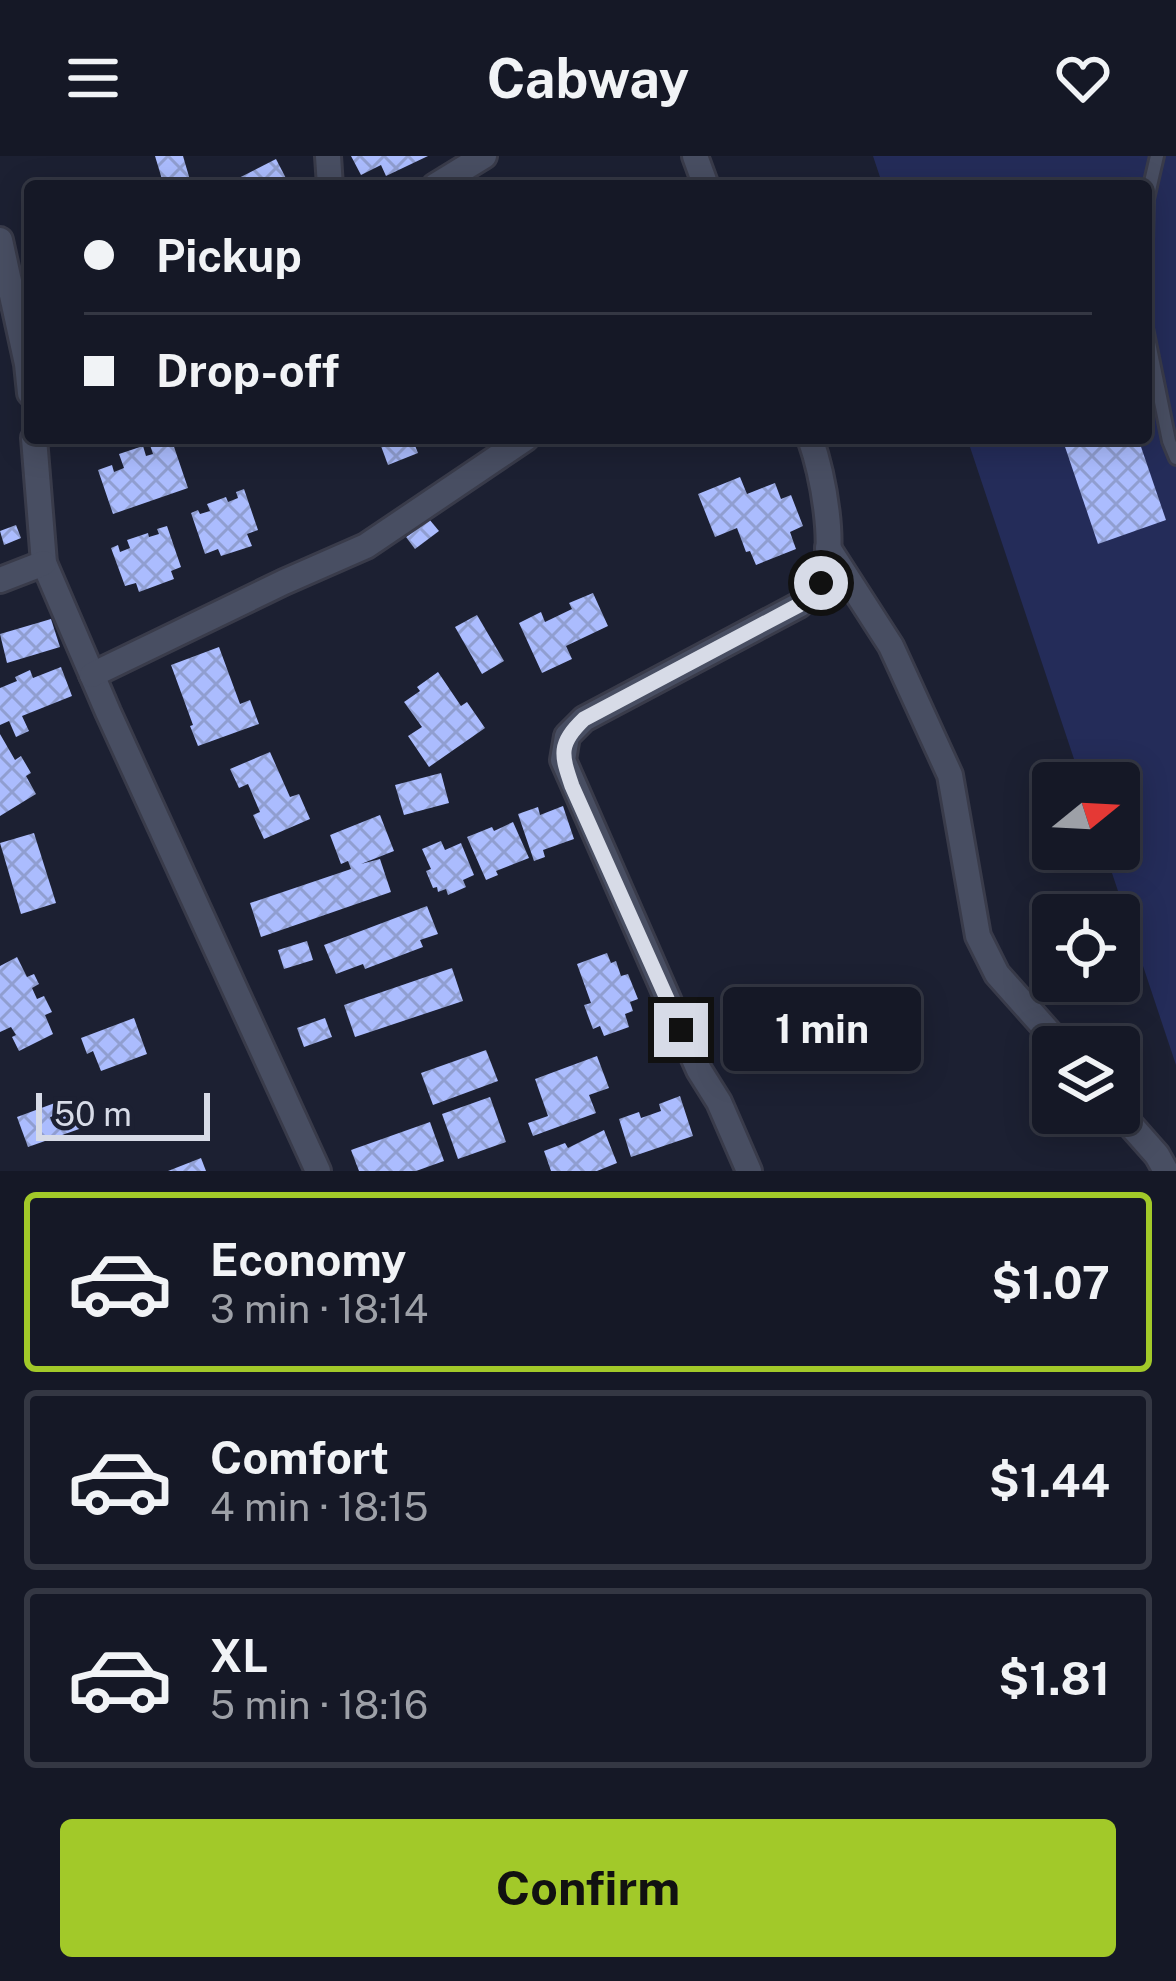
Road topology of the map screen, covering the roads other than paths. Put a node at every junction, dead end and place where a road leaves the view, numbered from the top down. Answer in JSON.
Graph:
{"nodes":[{"id":1,"x":484,"y":156,"type":"edge"},
{"id":2,"x":445,"y":180,"type":"edge"},
{"id":3,"x":0,"y":240,"type":"edge"},
{"id":4,"x":24,"y":350,"type":"edge"},
{"id":5,"x":1152,"y":359,"type":"edge"},
{"id":6,"x":34,"y":444,"type":"edge"},
{"id":7,"x":517,"y":444,"type":"edge"},
{"id":8,"x":811,"y":444,"type":"edge"},
{"id":9,"x":1176,"y":458,"type":"edge"},
{"id":10,"x":828,"y":548,"type":"junction"},
{"id":11,"x":44,"y":563,"type":"junction"},
{"id":12,"x":0,"y":580,"type":"edge"},
{"id":13,"x":92,"y":674,"type":"junction"},
{"id":14,"x":1043,"y":1026,"type":"edge"},
{"id":15,"x":1138,"y":1134,"type":"edge"},
{"id":16,"x":318,"y":1171,"type":"edge"},
{"id":17,"x":748,"y":1171,"type":"edge"},
{"id":18,"x":1166,"y":1171,"type":"edge"}],
"edges":[{"from":1,"to":2,"type":"street"},
{"from":3,"to":4,"type":"street"},
{"from":5,"to":9,"type":"lane"},
{"from":6,"to":11,"type":"street"},
{"from":7,"to":13,"type":"street"},
{"from":8,"to":10,"type":"street"},
{"from":10,"to":14,"type":"street"},
{"from":10,"to":17,"type":"street"},
{"from":11,"to":12,"type":"street"},
{"from":11,"to":13,"type":"street"},
{"from":13,"to":16,"type":"street"},
{"from":15,"to":18,"type":"street"}]}
